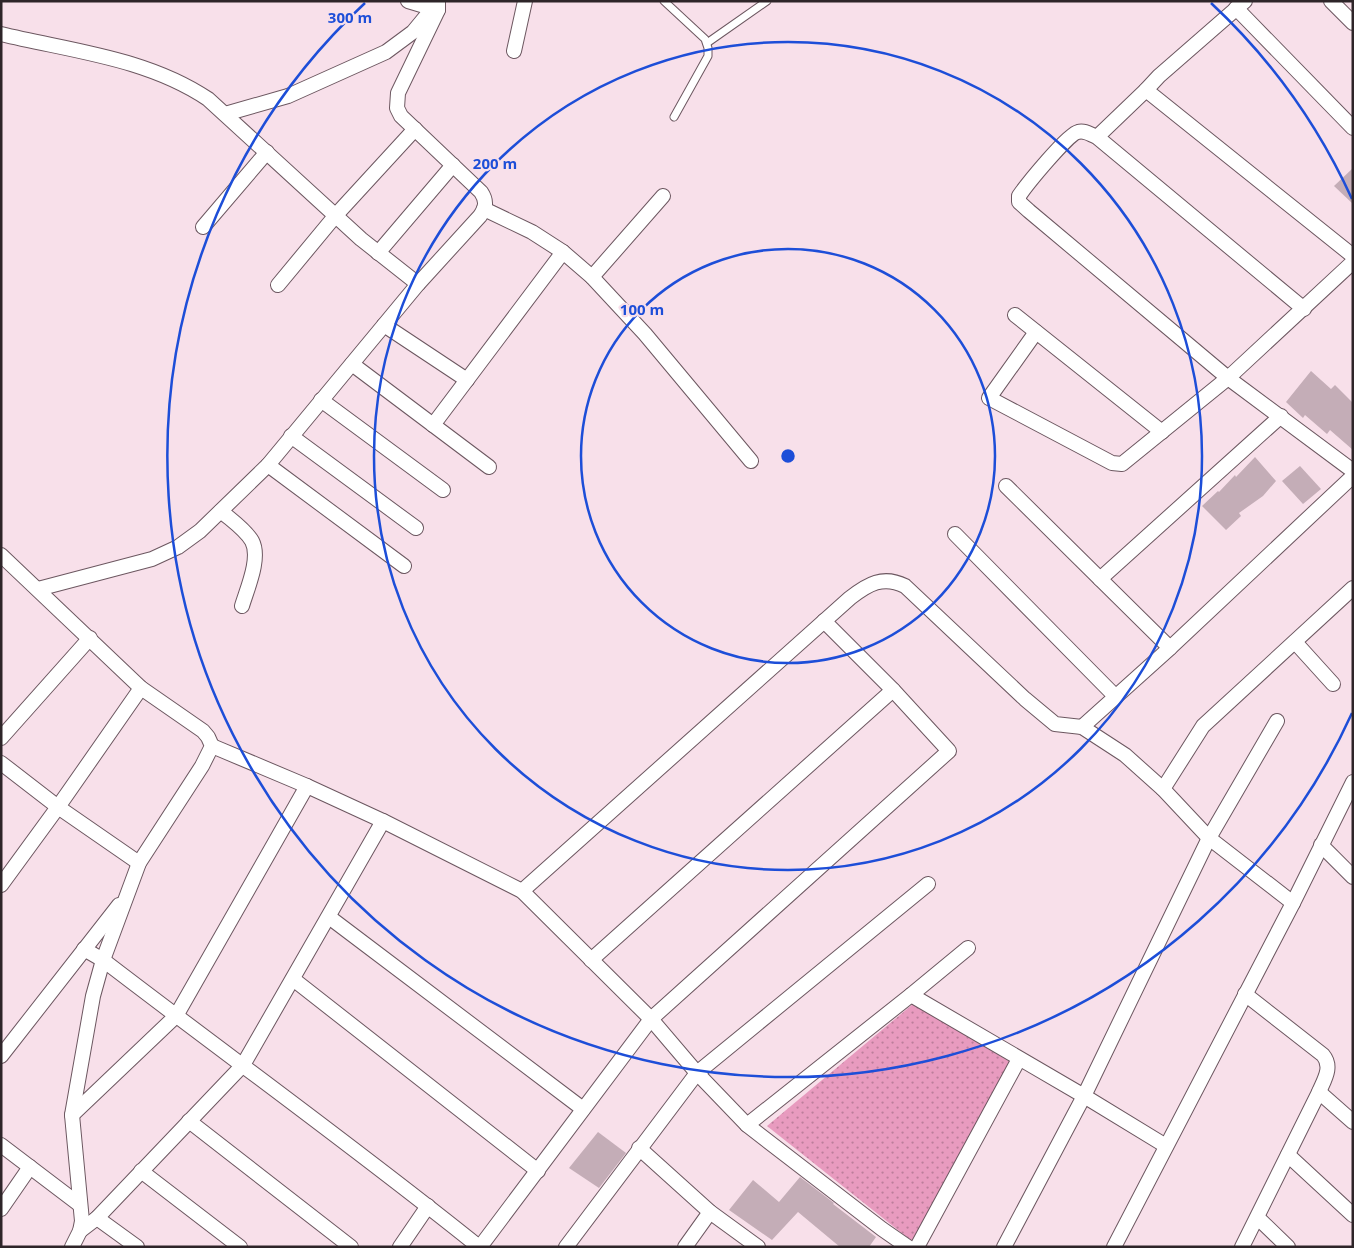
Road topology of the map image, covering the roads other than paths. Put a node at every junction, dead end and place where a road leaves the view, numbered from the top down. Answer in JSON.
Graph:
{"nodes":[{"id":1,"x":408,"y":1,"type":"edge"},
{"id":2,"x":525,"y":1,"type":"edge"},
{"id":3,"x":664,"y":1,"type":"edge"},
{"id":4,"x":767,"y":1,"type":"edge"},
{"id":5,"x":1331,"y":1,"type":"edge"},
{"id":6,"x":1241,"y":5,"type":"edge"},
{"id":7,"x":436,"y":6,"type":"edge"},
{"id":8,"x":1353,"y":23,"type":"edge"},
{"id":9,"x":1,"y":34,"type":"edge"},
{"id":10,"x":707,"y":43,"type":"junction"},
{"id":11,"x":514,"y":51,"type":"dead end"},
{"id":12,"x":1146,"y":90,"type":"junction"},
{"id":13,"x":225,"y":114,"type":"junction"},
{"id":14,"x":674,"y":117,"type":"dead end"},
{"id":15,"x":1353,"y":128,"type":"edge"},
{"id":16,"x":415,"y":129,"type":"junction"},
{"id":17,"x":1097,"y":137,"type":"junction"},
{"id":18,"x":267,"y":152,"type":"junction"},
{"id":19,"x":453,"y":165,"type":"junction"},
{"id":20,"x":663,"y":196,"type":"dead end"},
{"id":21,"x":484,"y":209,"type":"junction"},
{"id":22,"x":336,"y":216,"type":"junction"},
{"id":23,"x":204,"y":227,"type":"dead end"},
{"id":24,"x":563,"y":252,"type":"junction"},
{"id":25,"x":378,"y":253,"type":"junction"},
{"id":26,"x":1353,"y":256,"type":"edge"},
{"id":27,"x":1353,"y":262,"type":"edge"},
{"id":28,"x":592,"y":277,"type":"junction"},
{"id":29,"x":418,"y":284,"type":"junction"},
{"id":30,"x":278,"y":285,"type":"dead end"},
{"id":31,"x":1304,"y":308,"type":"junction"},
{"id":32,"x":1014,"y":315,"type":"dead end"},
{"id":33,"x":384,"y":325,"type":"junction"},
{"id":34,"x":1036,"y":332,"type":"junction"},
{"id":35,"x":352,"y":364,"type":"junction"},
{"id":36,"x":1228,"y":378,"type":"junction"},
{"id":37,"x":467,"y":380,"type":"junction"},
{"id":38,"x":322,"y":400,"type":"junction"},
{"id":39,"x":1281,"y":416,"type":"junction"},
{"id":40,"x":433,"y":425,"type":"junction"},
{"id":41,"x":1162,"y":432,"type":"junction"},
{"id":42,"x":291,"y":436,"type":"junction"},
{"id":43,"x":751,"y":461,"type":"dead end"},
{"id":44,"x":268,"y":465,"type":"junction"},
{"id":45,"x":489,"y":467,"type":"dead end"},
{"id":46,"x":1353,"y":471,"type":"edge"},
{"id":47,"x":1353,"y":476,"type":"edge"},
{"id":48,"x":1006,"y":486,"type":"dead end"},
{"id":49,"x":443,"y":490,"type":"dead end"},
{"id":50,"x":221,"y":511,"type":"junction"},
{"id":51,"x":416,"y":528,"type":"dead end"},
{"id":52,"x":956,"y":534,"type":"dead end"},
{"id":53,"x":1,"y":555,"type":"edge"},
{"id":54,"x":404,"y":566,"type":"dead end"},
{"id":55,"x":1100,"y":579,"type":"junction"},
{"id":56,"x":1353,"y":588,"type":"edge"},
{"id":57,"x":38,"y":589,"type":"junction"},
{"id":58,"x":242,"y":606,"type":"dead end"},
{"id":59,"x":824,"y":621,"type":"junction"},
{"id":60,"x":90,"y":638,"type":"junction"},
{"id":61,"x":1295,"y":642,"type":"junction"},
{"id":62,"x":1170,"y":648,"type":"junction"},
{"id":63,"x":1333,"y":684,"type":"dead end"},
{"id":64,"x":141,"y":688,"type":"junction"},
{"id":65,"x":893,"y":690,"type":"junction"},
{"id":66,"x":1115,"y":696,"type":"junction"},
{"id":67,"x":1277,"y":721,"type":"dead end"},
{"id":68,"x":1082,"y":727,"type":"junction"},
{"id":69,"x":1,"y":738,"type":"edge"},
{"id":70,"x":212,"y":746,"type":"junction"},
{"id":71,"x":1,"y":763,"type":"edge"},
{"id":72,"x":1353,"y":782,"type":"edge"},
{"id":73,"x":307,"y":786,"type":"junction"},
{"id":74,"x":1163,"y":789,"type":"junction"},
{"id":75,"x":58,"y":807,"type":"junction"},
{"id":76,"x":383,"y":821,"type":"junction"},
{"id":77,"x":1209,"y":838,"type":"junction"},
{"id":78,"x":1320,"y":845,"type":"junction"},
{"id":79,"x":139,"y":863,"type":"junction"},
{"id":80,"x":1353,"y":876,"type":"edge"},
{"id":81,"x":928,"y":884,"type":"dead end"},
{"id":82,"x":1,"y":885,"type":"edge"},
{"id":83,"x":522,"y":891,"type":"junction"},
{"id":84,"x":127,"y":895,"type":"junction"},
{"id":85,"x":1292,"y":903,"type":"junction"},
{"id":86,"x":329,"y":916,"type":"junction"},
{"id":87,"x":968,"y":948,"type":"dead end"},
{"id":88,"x":84,"y":949,"type":"junction"},
{"id":89,"x":103,"y":960,"type":"junction"},
{"id":90,"x":591,"y":960,"type":"junction"},
{"id":91,"x":293,"y":979,"type":"junction"},
{"id":92,"x":1245,"y":994,"type":"junction"},
{"id":93,"x":911,"y":995,"type":"junction"},
{"id":94,"x":176,"y":1016,"type":"junction"},
{"id":95,"x":651,"y":1019,"type":"junction"},
{"id":96,"x":1,"y":1056,"type":"edge"},
{"id":97,"x":1020,"y":1059,"type":"junction"},
{"id":98,"x":243,"y":1065,"type":"junction"},
{"id":99,"x":697,"y":1073,"type":"junction"},
{"id":100,"x":1319,"y":1092,"type":"junction"},
{"id":101,"x":1084,"y":1096,"type":"junction"},
{"id":102,"x":583,"y":1109,"type":"junction"},
{"id":103,"x":72,"y":1115,"type":"junction"},
{"id":104,"x":189,"y":1121,"type":"junction"},
{"id":105,"x":1353,"y":1122,"type":"edge"},
{"id":106,"x":746,"y":1125,"type":"junction"},
{"id":107,"x":1,"y":1145,"type":"edge"},
{"id":108,"x":1166,"y":1146,"type":"junction"},
{"id":109,"x":639,"y":1148,"type":"junction"},
{"id":110,"x":1288,"y":1155,"type":"junction"},
{"id":111,"x":30,"y":1167,"type":"junction"},
{"id":112,"x":142,"y":1171,"type":"junction"},
{"id":113,"x":538,"y":1171,"type":"junction"},
{"id":114,"x":80,"y":1205,"type":"junction"},
{"id":115,"x":428,"y":1206,"type":"junction"},
{"id":116,"x":1,"y":1209,"type":"edge"},
{"id":117,"x":1352,"y":1211,"type":"edge"},
{"id":118,"x":710,"y":1212,"type":"junction"},
{"id":119,"x":97,"y":1218,"type":"junction"},
{"id":120,"x":1258,"y":1218,"type":"junction"},
{"id":121,"x":80,"y":1231,"type":"junction"},
{"id":122,"x":72,"y":1247,"type":"edge"},
{"id":123,"x":137,"y":1247,"type":"edge"},
{"id":124,"x":240,"y":1247,"type":"edge"},
{"id":125,"x":351,"y":1247,"type":"edge"},
{"id":126,"x":400,"y":1247,"type":"edge"},
{"id":127,"x":479,"y":1247,"type":"edge"},
{"id":128,"x":566,"y":1247,"type":"edge"},
{"id":129,"x":685,"y":1247,"type":"edge"},
{"id":130,"x":758,"y":1247,"type":"edge"},
{"id":131,"x":908,"y":1247,"type":"edge"},
{"id":132,"x":917,"y":1247,"type":"edge"},
{"id":133,"x":1004,"y":1247,"type":"edge"},
{"id":134,"x":1114,"y":1247,"type":"edge"},
{"id":135,"x":1242,"y":1247,"type":"edge"},
{"id":136,"x":1288,"y":1247,"type":"edge"}],
"edges":[{"from":1,"to":7,"type":"street"},
{"from":2,"to":11,"type":"street"},
{"from":3,"to":10,"type":"lane"},
{"from":4,"to":10,"type":"lane"},
{"from":5,"to":8,"type":"street"},
{"from":6,"to":12,"type":"street"},
{"from":6,"to":15,"type":"street"},
{"from":7,"to":13,"type":"street"},
{"from":7,"to":16,"type":"street"},
{"from":9,"to":13,"type":"street"},
{"from":10,"to":14,"type":"lane"},
{"from":12,"to":17,"type":"street"},
{"from":12,"to":26,"type":"street"},
{"from":13,"to":18,"type":"street"},
{"from":16,"to":19,"type":"street"},
{"from":16,"to":22,"type":"street"},
{"from":17,"to":31,"type":"street"},
{"from":17,"to":36,"type":"street"},
{"from":18,"to":22,"type":"street"},
{"from":18,"to":23,"type":"street"},
{"from":19,"to":21,"type":"street"},
{"from":19,"to":25,"type":"street"},
{"from":20,"to":28,"type":"street"},
{"from":21,"to":24,"type":"street"},
{"from":21,"to":29,"type":"street"},
{"from":22,"to":25,"type":"street"},
{"from":22,"to":30,"type":"street"},
{"from":24,"to":28,"type":"street"},
{"from":24,"to":37,"type":"street"},
{"from":25,"to":29,"type":"street"},
{"from":27,"to":31,"type":"street"},
{"from":28,"to":43,"type":"street"},
{"from":29,"to":33,"type":"street"},
{"from":31,"to":36,"type":"street"},
{"from":32,"to":34,"type":"street"},
{"from":33,"to":35,"type":"street"},
{"from":33,"to":37,"type":"street"},
{"from":34,"to":41,"type":"street"},
{"from":34,"to":41,"type":"street"},
{"from":35,"to":38,"type":"street"},
{"from":35,"to":40,"type":"street"},
{"from":36,"to":39,"type":"street"},
{"from":36,"to":41,"type":"street"},
{"from":37,"to":40,"type":"street"},
{"from":38,"to":42,"type":"street"},
{"from":38,"to":49,"type":"street"},
{"from":39,"to":46,"type":"street"},
{"from":39,"to":55,"type":"street"},
{"from":40,"to":45,"type":"street"},
{"from":42,"to":44,"type":"street"},
{"from":42,"to":51,"type":"street"},
{"from":44,"to":50,"type":"street"},
{"from":44,"to":54,"type":"street"},
{"from":47,"to":62,"type":"street"},
{"from":48,"to":55,"type":"street"},
{"from":50,"to":57,"type":"street"},
{"from":50,"to":58,"type":"street"},
{"from":52,"to":66,"type":"street"},
{"from":53,"to":57,"type":"street"},
{"from":55,"to":62,"type":"street"},
{"from":56,"to":61,"type":"street"},
{"from":57,"to":60,"type":"street"},
{"from":59,"to":65,"type":"street"},
{"from":59,"to":68,"type":"street"},
{"from":59,"to":83,"type":"street"},
{"from":60,"to":64,"type":"street"},
{"from":60,"to":69,"type":"street"},
{"from":61,"to":63,"type":"street"},
{"from":61,"to":74,"type":"street"},
{"from":62,"to":66,"type":"street"},
{"from":64,"to":70,"type":"street"},
{"from":64,"to":75,"type":"street"},
{"from":65,"to":90,"type":"street"},
{"from":65,"to":95,"type":"street"},
{"from":66,"to":68,"type":"street"},
{"from":67,"to":77,"type":"street"},
{"from":68,"to":74,"type":"street"},
{"from":70,"to":73,"type":"street"},
{"from":70,"to":79,"type":"street"},
{"from":71,"to":75,"type":"street"},
{"from":72,"to":78,"type":"street"},
{"from":73,"to":76,"type":"street"},
{"from":73,"to":94,"type":"street"},
{"from":74,"to":77,"type":"street"},
{"from":75,"to":79,"type":"street"},
{"from":75,"to":82,"type":"street"},
{"from":76,"to":83,"type":"street"},
{"from":76,"to":86,"type":"street"},
{"from":77,"to":85,"type":"street"},
{"from":77,"to":101,"type":"street"},
{"from":78,"to":80,"type":"street"},
{"from":78,"to":85,"type":"street"},
{"from":79,"to":84,"type":"street"},
{"from":81,"to":99,"type":"street"},
{"from":83,"to":90,"type":"street"},
{"from":84,"to":88,"type":"street"},
{"from":84,"to":89,"type":"street"},
{"from":85,"to":92,"type":"street"},
{"from":86,"to":91,"type":"street"},
{"from":86,"to":102,"type":"street"},
{"from":87,"to":93,"type":"street"},
{"from":88,"to":89,"type":"street"},
{"from":88,"to":96,"type":"street"},
{"from":89,"to":94,"type":"street"},
{"from":89,"to":103,"type":"street"},
{"from":90,"to":95,"type":"street"},
{"from":91,"to":98,"type":"street"},
{"from":91,"to":113,"type":"street"},
{"from":92,"to":100,"type":"street"},
{"from":92,"to":108,"type":"street"},
{"from":93,"to":97,"type":"street"},
{"from":93,"to":106,"type":"street"},
{"from":94,"to":98,"type":"street"},
{"from":94,"to":103,"type":"street"},
{"from":95,"to":99,"type":"street"},
{"from":95,"to":102,"type":"street"},
{"from":97,"to":101,"type":"street"},
{"from":97,"to":132,"type":"street"},
{"from":98,"to":104,"type":"street"},
{"from":98,"to":115,"type":"street"},
{"from":99,"to":106,"type":"street"},
{"from":99,"to":109,"type":"street"},
{"from":100,"to":105,"type":"street"},
{"from":100,"to":110,"type":"street"},
{"from":101,"to":108,"type":"street"},
{"from":101,"to":133,"type":"street"},
{"from":102,"to":113,"type":"street"},
{"from":103,"to":114,"type":"street"},
{"from":104,"to":112,"type":"street"},
{"from":104,"to":125,"type":"street"},
{"from":106,"to":131,"type":"street"},
{"from":107,"to":111,"type":"street"},
{"from":108,"to":134,"type":"street"},
{"from":109,"to":118,"type":"street"},
{"from":109,"to":128,"type":"street"},
{"from":110,"to":117,"type":"street"},
{"from":110,"to":120,"type":"street"},
{"from":111,"to":114,"type":"street"},
{"from":111,"to":116,"type":"street"},
{"from":112,"to":119,"type":"street"},
{"from":112,"to":124,"type":"street"},
{"from":113,"to":127,"type":"street"},
{"from":114,"to":121,"type":"street"},
{"from":115,"to":126,"type":"street"},
{"from":115,"to":127,"type":"street"},
{"from":118,"to":129,"type":"street"},
{"from":118,"to":130,"type":"street"},
{"from":119,"to":121,"type":"street"},
{"from":119,"to":123,"type":"street"},
{"from":120,"to":135,"type":"street"},
{"from":120,"to":136,"type":"street"},
{"from":121,"to":122,"type":"street"}]}
